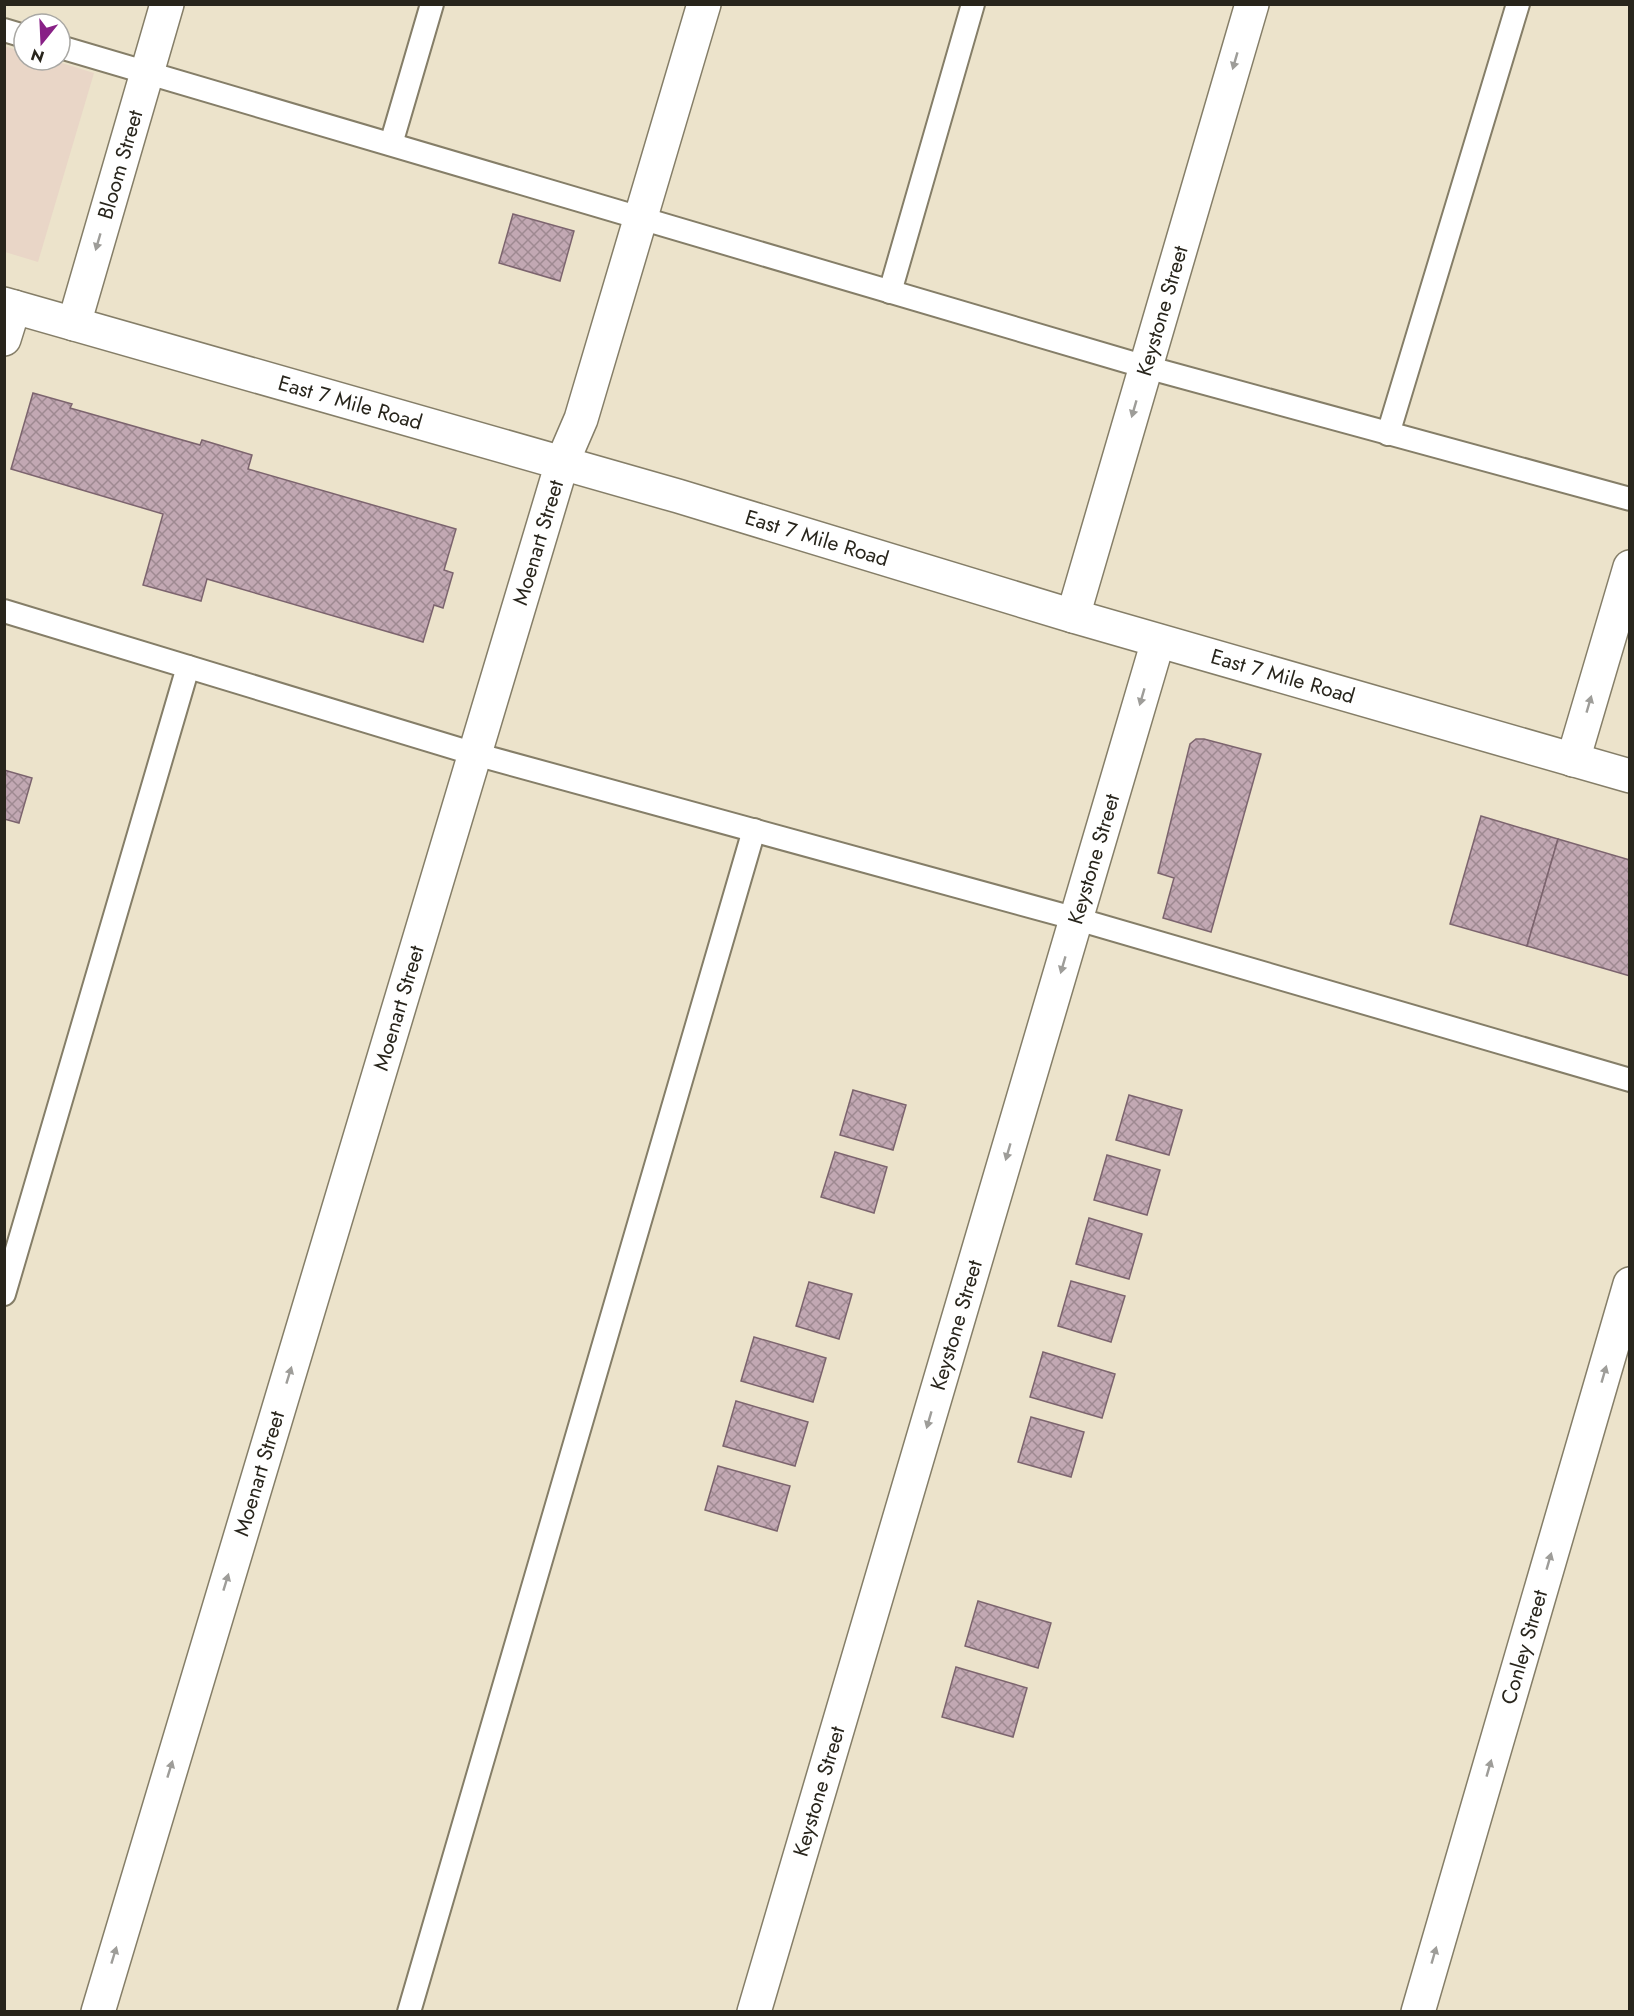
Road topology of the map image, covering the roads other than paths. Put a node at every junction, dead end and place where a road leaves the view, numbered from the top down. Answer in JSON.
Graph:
{"nodes":[{"id":1,"x":167,"y":4,"type":"edge"},
{"id":2,"x":432,"y":4,"type":"edge"},
{"id":3,"x":704,"y":4,"type":"edge"},
{"id":4,"x":972,"y":4,"type":"edge"},
{"id":5,"x":1252,"y":4,"type":"edge"},
{"id":6,"x":1518,"y":4,"type":"edge"},
{"id":7,"x":72,"y":50,"type":"edge"},
{"id":8,"x":147,"y":72,"type":"junction"},
{"id":9,"x":391,"y":144,"type":"junction"},
{"id":10,"x":641,"y":218,"type":"junction"},
{"id":11,"x":890,"y":292,"type":"junction"},
{"id":12,"x":9,"y":306,"type":"edge"},
{"id":13,"x":74,"y":324,"type":"junction"},
{"id":14,"x":4,"y":339,"type":"edge"},
{"id":15,"x":1146,"y":367,"type":"junction"},
{"id":16,"x":1388,"y":434,"type":"junction"},
{"id":17,"x":562,"y":463,"type":"junction"},
{"id":18,"x":1629,"y":499,"type":"edge"},
{"id":19,"x":1629,"y":567,"type":"edge"},
{"id":20,"x":4,"y":611,"type":"edge"},
{"id":21,"x":1073,"y":616,"type":"junction"},
{"id":22,"x":1158,"y":641,"type":"junction"},
{"id":23,"x":188,"y":667,"type":"junction"},
{"id":24,"x":475,"y":754,"type":"junction"},
{"id":25,"x":1573,"y":760,"type":"junction"},
{"id":26,"x":1629,"y":776,"type":"edge"},
{"id":27,"x":754,"y":830,"type":"junction"},
{"id":28,"x":1077,"y":919,"type":"junction"},
{"id":29,"x":1629,"y":1080,"type":"edge"},
{"id":30,"x":1629,"y":1284,"type":"edge"},
{"id":31,"x":4,"y":1294,"type":"edge"},
{"id":32,"x":98,"y":2012,"type":"edge"},
{"id":33,"x":409,"y":2012,"type":"edge"},
{"id":34,"x":754,"y":2012,"type":"edge"},
{"id":35,"x":1418,"y":2012,"type":"edge"}],
"edges":[{"from":1,"to":8,"type":"street","name":"Bloom Street"},
{"from":2,"to":9,"type":"lane"},
{"from":3,"to":10,"type":"street","name":"Moenart Street"},
{"from":4,"to":11,"type":"lane"},
{"from":5,"to":15,"type":"street","name":"Keystone Street","one_way":true},
{"from":6,"to":16,"type":"lane"},
{"from":7,"to":8,"type":"lane"},
{"from":8,"to":9,"type":"lane"},
{"from":8,"to":13,"type":"street","name":"Bloom Street","one_way":true},
{"from":9,"to":10,"type":"lane"},
{"from":10,"to":11,"type":"lane"},
{"from":10,"to":17,"type":"street","name":"Moenart Street"},
{"from":11,"to":15,"type":"lane"},
{"from":12,"to":13,"type":"street","name":"East 7 Mile Road"},
{"from":12,"to":14,"type":"street"},
{"from":13,"to":17,"type":"street","name":"East 7 Mile Road"},
{"from":15,"to":16,"type":"lane"},
{"from":15,"to":21,"type":"street","name":"Keystone Street","one_way":true},
{"from":16,"to":18,"type":"lane"},
{"from":17,"to":21,"type":"street","name":"East 7 Mile Road"},
{"from":17,"to":24,"type":"street","name":"Moenart Street"},
{"from":25,"to":19,"type":"street","one_way":true},
{"from":20,"to":23,"type":"lane"},
{"from":21,"to":22,"type":"street","name":"East 7 Mile Road"},
{"from":22,"to":25,"type":"street","name":"East 7 Mile Road"},
{"from":22,"to":28,"type":"street","name":"Keystone Street","one_way":true},
{"from":23,"to":24,"type":"lane"},
{"from":23,"to":31,"type":"lane"},
{"from":24,"to":27,"type":"lane"},
{"from":32,"to":24,"type":"street","name":"Moenart Street","one_way":true},
{"from":25,"to":26,"type":"street","name":"East 7 Mile Road"},
{"from":27,"to":28,"type":"lane"},
{"from":27,"to":33,"type":"lane"},
{"from":28,"to":29,"type":"lane"},
{"from":28,"to":34,"type":"street","name":"Keystone Street","one_way":true},
{"from":35,"to":30,"type":"street","name":"Conley Street","one_way":true}]}
